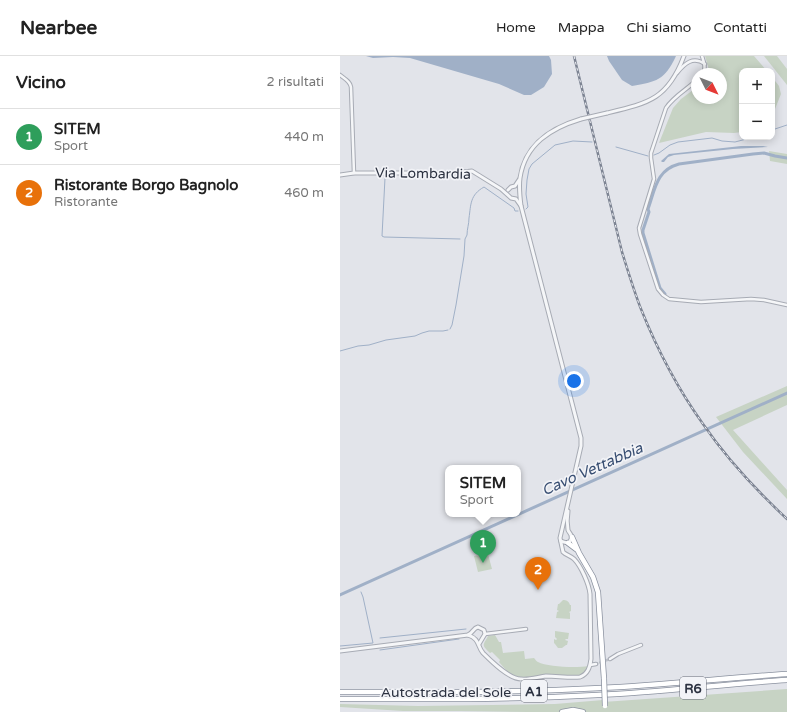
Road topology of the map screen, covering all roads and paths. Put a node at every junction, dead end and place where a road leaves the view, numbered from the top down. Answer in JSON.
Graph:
{"nodes":[{"id":1,"x":684,"y":56,"type":"edge"},
{"id":2,"x":702,"y":56,"type":"edge"},
{"id":3,"x":693,"y":57,"type":"edge"},
{"id":4,"x":705,"y":64,"type":"junction"},
{"id":5,"x":705,"y":68,"type":"edge"},
{"id":6,"x":340,"y":75,"type":"edge"},
{"id":7,"x":676,"y":76,"type":"junction"},
{"id":8,"x":691,"y":85,"type":"edge"},
{"id":9,"x":354,"y":173,"type":"junction"},
{"id":10,"x":340,"y":175,"type":"edge"},
{"id":11,"x":520,"y":179,"type":"junction"},
{"id":12,"x":515,"y":186,"type":"junction"},
{"id":13,"x":501,"y":189,"type":"junction"},
{"id":14,"x":508,"y":190,"type":"junction"},
{"id":15,"x":521,"y":191,"type":"junction"},
{"id":16,"x":508,"y":196,"type":"junction"},
{"id":17,"x":520,"y":196,"type":"junction"},
{"id":18,"x":516,"y":199,"type":"junction"},
{"id":19,"x":521,"y":206,"type":"junction"},
{"id":20,"x":787,"y":305,"type":"edge"},
{"id":21,"x":568,"y":504,"type":"junction"},
{"id":22,"x":569,"y":532,"type":"junction"},
{"id":23,"x":561,"y":534,"type":"junction"},
{"id":24,"x":572,"y":537,"type":"junction"},
{"id":25,"x":561,"y":541,"type":"junction"},
{"id":26,"x":567,"y":543,"type":"junction"},
{"id":27,"x":562,"y":550,"type":"junction"},
{"id":28,"x":579,"y":553,"type":"junction"},
{"id":29,"x":526,"y":629,"type":"dead end"},
{"id":30,"x":472,"y":632,"type":"junction"},
{"id":31,"x":485,"y":634,"type":"junction"},
{"id":32,"x":468,"y":635,"type":"junction"},
{"id":33,"x":473,"y":637,"type":"junction"},
{"id":34,"x":482,"y":639,"type":"junction"},
{"id":35,"x":476,"y":640,"type":"junction"},
{"id":36,"x":479,"y":644,"type":"junction"},
{"id":37,"x":641,"y":646,"type":"dead end"},
{"id":38,"x":340,"y":651,"type":"edge"},
{"id":39,"x":610,"y":659,"type":"tunnel mouth"},
{"id":40,"x":596,"y":664,"type":"tunnel mouth"},
{"id":41,"x":590,"y":665,"type":"junction"},
{"id":42,"x":787,"y":674,"type":"edge"},
{"id":43,"x":787,"y":680,"type":"edge"},
{"id":44,"x":599,"y":688,"type":"joint"},
{"id":45,"x":340,"y":692,"type":"edge"},
{"id":46,"x":599,"y":695,"type":"joint"},
{"id":47,"x":340,"y":699,"type":"edge"},
{"id":48,"x":562,"y":712,"type":"edge"},
{"id":49,"x":583,"y":712,"type":"edge"},
{"id":50,"x":606,"y":712,"type":"edge"}],
"edges":[{"from":1,"to":7,"type":"street"},
{"from":2,"to":4,"type":"street"},
{"from":3,"to":4,"type":"street"},
{"from":3,"to":7,"type":"street"},
{"from":4,"to":5,"type":"street"},
{"from":6,"to":9,"type":"street"},
{"from":7,"to":11,"type":"street","bridge":true},
{"from":8,"to":20,"type":"street"},
{"from":9,"to":10,"type":"street","name":"Via Lombardia"},
{"from":9,"to":13,"type":"street","name":"Via Lombardia"},
{"from":11,"to":12,"type":"street"},
{"from":11,"to":15,"type":"street"},
{"from":12,"to":14,"type":"street"},
{"from":12,"to":15,"type":"street"},
{"from":13,"to":14,"type":"street","name":"Via Lombardia"},
{"from":13,"to":16,"type":"street","name":"Via Lombardia"},
{"from":14,"to":16,"type":"street"},
{"from":15,"to":17,"type":"street"},
{"from":16,"to":18,"type":"street"},
{"from":17,"to":18,"type":"street"},
{"from":17,"to":19,"type":"street"},
{"from":18,"to":19,"type":"street"},
{"from":19,"to":21,"type":"street"},
{"from":21,"to":22,"type":"street"},
{"from":21,"to":23,"type":"street"},
{"from":22,"to":23,"type":"street"},
{"from":22,"to":24,"type":"street"},
{"from":23,"to":25,"type":"street"},
{"from":24,"to":26,"type":"street"},
{"from":24,"to":28,"type":"highway"},
{"from":25,"to":26,"type":"street"},
{"from":25,"to":27,"type":"street"},
{"from":26,"to":27,"type":"street"},
{"from":26,"to":28,"type":"highway"},
{"from":27,"to":41,"type":"street"},
{"from":28,"to":50,"type":"highway","bridge":true},
{"from":29,"to":31,"type":"street"},
{"from":30,"to":31,"type":"street"},
{"from":30,"to":32,"type":"street"},
{"from":30,"to":33,"type":"street"},
{"from":31,"to":34,"type":"street"},
{"from":32,"to":33,"type":"street"},
{"from":32,"to":38,"type":"street"},
{"from":33,"to":35,"type":"street"},
{"from":34,"to":35,"type":"street"},
{"from":34,"to":36,"type":"street"},
{"from":35,"to":36,"type":"street"},
{"from":36,"to":41,"type":"street"},
{"from":37,"to":39,"type":"street"},
{"from":40,"to":41,"type":"street"},
{"from":42,"to":44,"type":"highway","number":"R6"},
{"from":43,"to":46,"type":"highway","number":"R6"},
{"from":44,"to":45,"type":"highway","name":"Autostrada del Sole","number":"A1"},
{"from":46,"to":47,"type":"highway","name":"Autostrada del Sole","number":"A1"},
{"from":48,"to":49,"type":"highway"}]}
